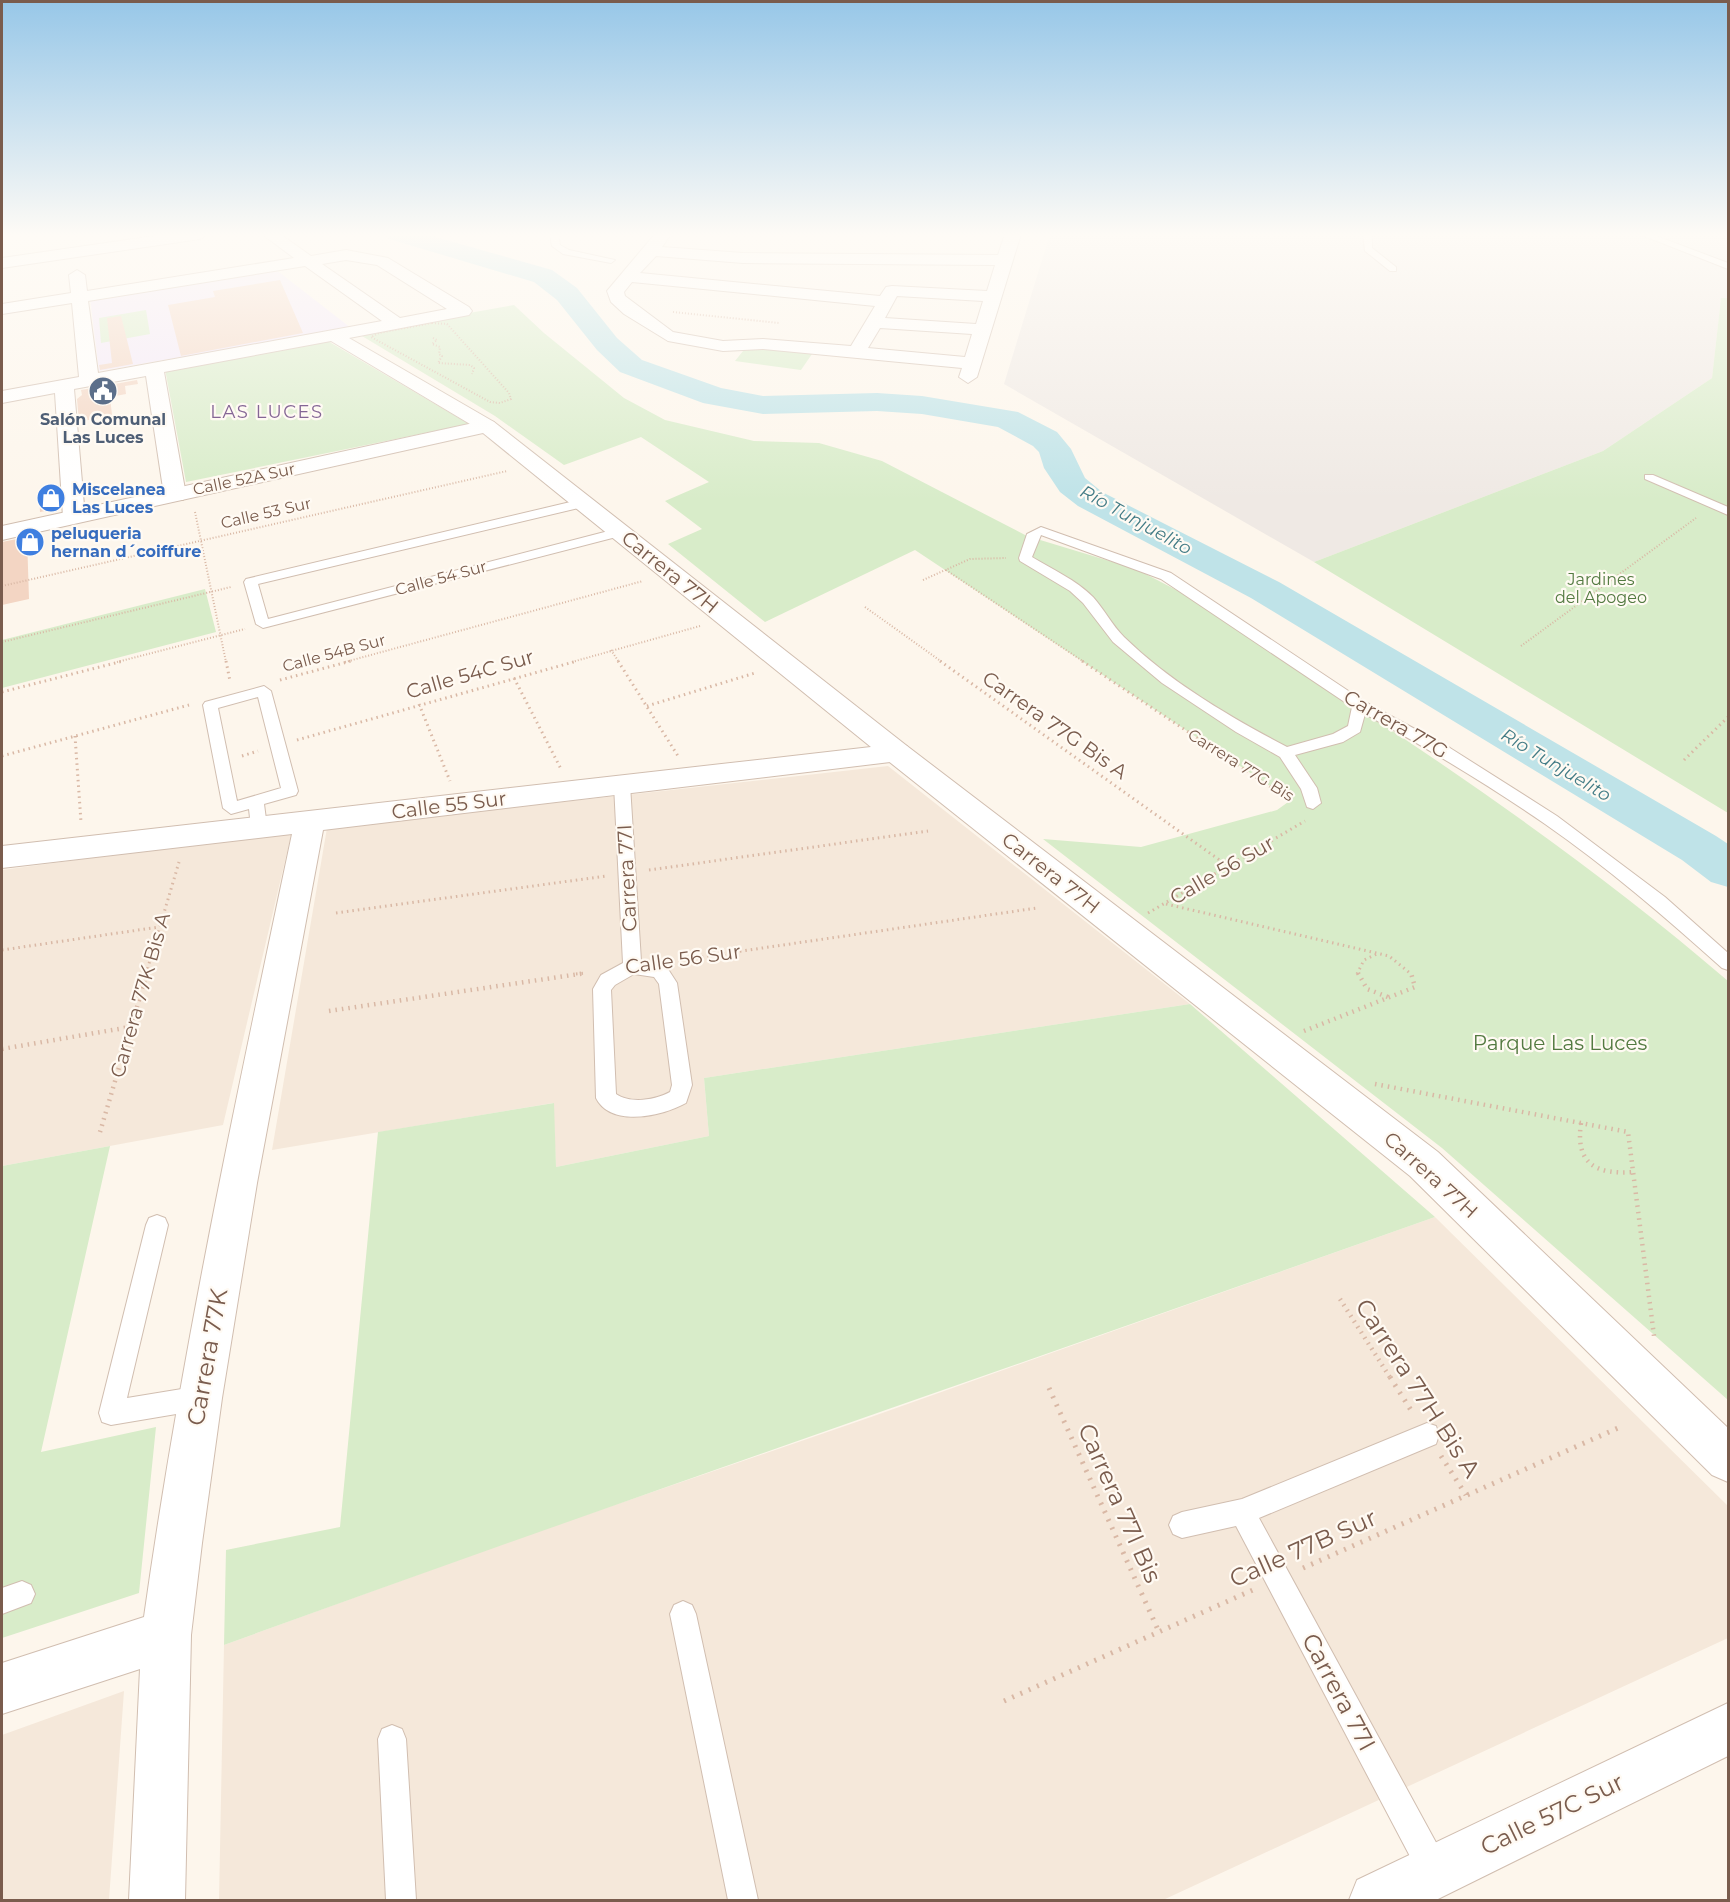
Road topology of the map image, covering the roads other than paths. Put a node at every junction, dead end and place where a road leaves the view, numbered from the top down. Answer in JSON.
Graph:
{"nodes":[{"id":1,"x":874,"y":322,"type":"edge"},
{"id":2,"x":83,"y":323,"type":"edge"},
{"id":3,"x":396,"y":323,"type":"edge"},
{"id":4,"x":649,"y":323,"type":"edge"},
{"id":5,"x":884,"y":323,"type":"edge"},
{"id":6,"x":986,"y":323,"type":"edge"},
{"id":7,"x":984,"y":330,"type":"junction"},
{"id":8,"x":334,"y":335,"type":"junction"},
{"id":9,"x":856,"y":353,"type":"junction"},
{"id":10,"x":154,"y":369,"type":"junction"},
{"id":11,"x":89,"y":381,"type":"junction"},
{"id":12,"x":64,"y":385,"type":"junction"},
{"id":13,"x":2,"y":397,"type":"edge"},
{"id":14,"x":487,"y":426,"type":"junction"},
{"id":15,"x":1648,"y":477,"type":"dead end"},
{"id":16,"x":183,"y":493,"type":"junction"},
{"id":17,"x":583,"y":503,"type":"junction"},
{"id":18,"x":1728,"y":512,"type":"edge"},
{"id":19,"x":74,"y":517,"type":"junction"},
{"id":20,"x":1036,"y":531,"type":"joint"},
{"id":21,"x":620,"y":532,"type":"junction"},
{"id":22,"x":2,"y":533,"type":"edge"},
{"id":23,"x":1360,"y":705,"type":"junction"},
{"id":24,"x":897,"y":753,"type":"junction"},
{"id":25,"x":1285,"y":753,"type":"junction"},
{"id":26,"x":622,"y":785,"type":"junction"},
{"id":27,"x":1313,"y":803,"type":"road end"},
{"id":28,"x":257,"y":814,"type":"junction"},
{"id":29,"x":310,"y":821,"type":"junction"},
{"id":30,"x":2,"y":857,"type":"edge"},
{"id":31,"x":1728,"y":963,"type":"edge"},
{"id":32,"x":632,"y":967,"type":"junction"},
{"id":33,"x":157,"y":1225,"type":"dead end"},
{"id":34,"x":200,"y":1398,"type":"junction"},
{"id":35,"x":1427,"y":1435,"type":"road end"},
{"id":36,"x":1728,"y":1459,"type":"edge"},
{"id":37,"x":1242,"y":1512,"type":"junction"},
{"id":38,"x":1182,"y":1525,"type":"dead end"},
{"id":39,"x":683,"y":1614,"type":"dead end"},
{"id":40,"x":166,"y":1635,"type":"junction"},
{"id":41,"x":2,"y":1689,"type":"edge"},
{"id":42,"x":1728,"y":1729,"type":"edge"},
{"id":43,"x":392,"y":1739,"type":"dead end"},
{"id":44,"x":1399,"y":1891,"type":"edge"},
{"id":45,"x":157,"y":1900,"type":"edge"},
{"id":46,"x":401,"y":1900,"type":"edge"},
{"id":47,"x":743,"y":1900,"type":"edge"}],
"edges":[{"from":1,"to":9,"type":"street"},
{"from":2,"to":11,"type":"street"},
{"from":3,"to":8,"type":"street"},
{"from":4,"to":9,"type":"street"},
{"from":5,"to":7,"type":"street"},
{"from":6,"to":7,"type":"street"},
{"from":7,"to":9,"type":"street"},
{"from":8,"to":10,"type":"street"},
{"from":8,"to":14,"type":"street","name":"Carrera 77H"},
{"from":10,"to":11,"type":"street"},
{"from":10,"to":16,"type":"street"},
{"from":11,"to":12,"type":"street"},
{"from":12,"to":13,"type":"street"},
{"from":12,"to":19,"type":"street"},
{"from":14,"to":16,"type":"street","name":"Calle 52A Sur"},
{"from":14,"to":17,"type":"street","name":"Carrera 77H"},
{"from":15,"to":18,"type":"lane"},
{"from":16,"to":19,"type":"street","name":"Calle 52A Sur"},
{"from":17,"to":21,"type":"street","name":"Carrera 77H"},
{"from":17,"to":21,"type":"lane","name":"Calle 54 Sur"},
{"from":19,"to":22,"type":"street","name":"Calle 52A Sur"},
{"from":20,"to":23,"type":"lane","name":"Carrera 77G"},
{"from":20,"to":25,"type":"lane","name":"Carrera 77G Bis"},
{"from":21,"to":24,"type":"street","name":"Carrera 77H"},
{"from":23,"to":25,"type":"lane"},
{"from":23,"to":31,"type":"lane","name":"Carrera 77G"},
{"from":24,"to":26,"type":"street","name":"Calle 55 Sur"},
{"from":24,"to":36,"type":"street","name":"Carrera 77H"},
{"from":25,"to":27,"type":"lane","name":"Carrera 77G Bis"},
{"from":26,"to":29,"type":"street","name":"Calle 55 Sur"},
{"from":26,"to":32,"type":"lane","name":"Carrera 77I"},
{"from":28,"to":28,"type":"lane"},
{"from":28,"to":29,"type":"street","name":"Calle 55 Sur"},
{"from":28,"to":30,"type":"street","name":"Calle 55 Sur"},
{"from":29,"to":34,"type":"street","name":"Carrera 77K"},
{"from":32,"to":32,"type":"lane"},
{"from":33,"to":34,"type":"lane"},
{"from":34,"to":40,"type":"street","name":"Carrera 77K"},
{"from":35,"to":37,"type":"lane"},
{"from":37,"to":38,"type":"lane"},
{"from":37,"to":44,"type":"lane","name":"Carrera 77I"},
{"from":39,"to":47,"type":"lane"},
{"from":40,"to":41,"type":"street"},
{"from":40,"to":45,"type":"street","name":"Carrera 77K"},
{"from":42,"to":44,"type":"street","name":"Calle 57C Sur"},
{"from":43,"to":46,"type":"lane"}]}
